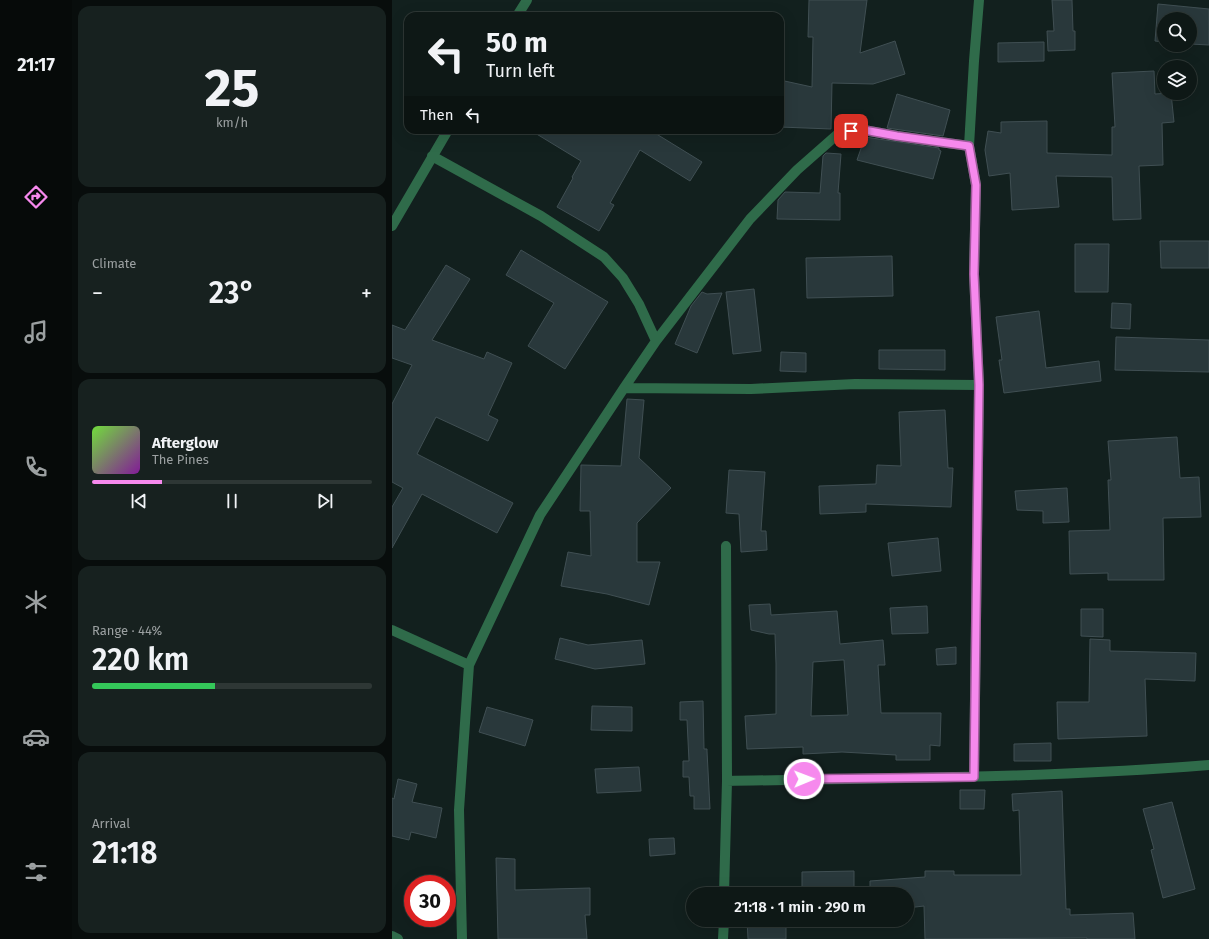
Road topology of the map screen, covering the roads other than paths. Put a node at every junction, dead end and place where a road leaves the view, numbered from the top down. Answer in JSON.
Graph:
{"nodes":[{"id":1,"x":527,"y":0,"type":"edge"},
{"id":2,"x":979,"y":0,"type":"edge"},
{"id":3,"x":520,"y":12,"type":"edge"},
{"id":4,"x":446,"y":134,"type":"edge"},
{"id":5,"x":969,"y":146,"type":"junction"},
{"id":6,"x":432,"y":156,"type":"junction"},
{"id":7,"x":392,"y":226,"type":"edge"},
{"id":8,"x":656,"y":341,"type":"junction"},
{"id":9,"x":979,"y":385,"type":"junction"},
{"id":10,"x":624,"y":388,"type":"junction"},
{"id":11,"x":726,"y":546,"type":"dead end"},
{"id":12,"x":392,"y":630,"type":"edge"},
{"id":13,"x":469,"y":665,"type":"junction"},
{"id":14,"x":1209,"y":765,"type":"edge"},
{"id":15,"x":974,"y":777,"type":"junction"},
{"id":16,"x":727,"y":781,"type":"junction"},
{"id":17,"x":724,"y":887,"type":"edge"},
{"id":18,"x":724,"y":927,"type":"edge"},
{"id":19,"x":392,"y":936,"type":"edge"},
{"id":20,"x":398,"y":939,"type":"edge"},
{"id":21,"x":462,"y":939,"type":"edge"},
{"id":22,"x":723,"y":939,"type":"edge"}],
"edges":[{"from":1,"to":3,"type":"street"},
{"from":2,"to":5,"type":"street"},
{"from":4,"to":6,"type":"street"},
{"from":5,"to":8,"type":"street"},
{"from":5,"to":9,"type":"street"},
{"from":6,"to":7,"type":"street"},
{"from":6,"to":8,"type":"street"},
{"from":8,"to":10,"type":"street"},
{"from":9,"to":10,"type":"street"},
{"from":9,"to":15,"type":"street"},
{"from":10,"to":13,"type":"street"},
{"from":11,"to":16,"type":"street"},
{"from":12,"to":13,"type":"street"},
{"from":13,"to":21,"type":"street"},
{"from":14,"to":15,"type":"street"},
{"from":15,"to":16,"type":"street"},
{"from":16,"to":17,"type":"street"},
{"from":18,"to":22,"type":"street"},
{"from":19,"to":20,"type":"street"}]}
